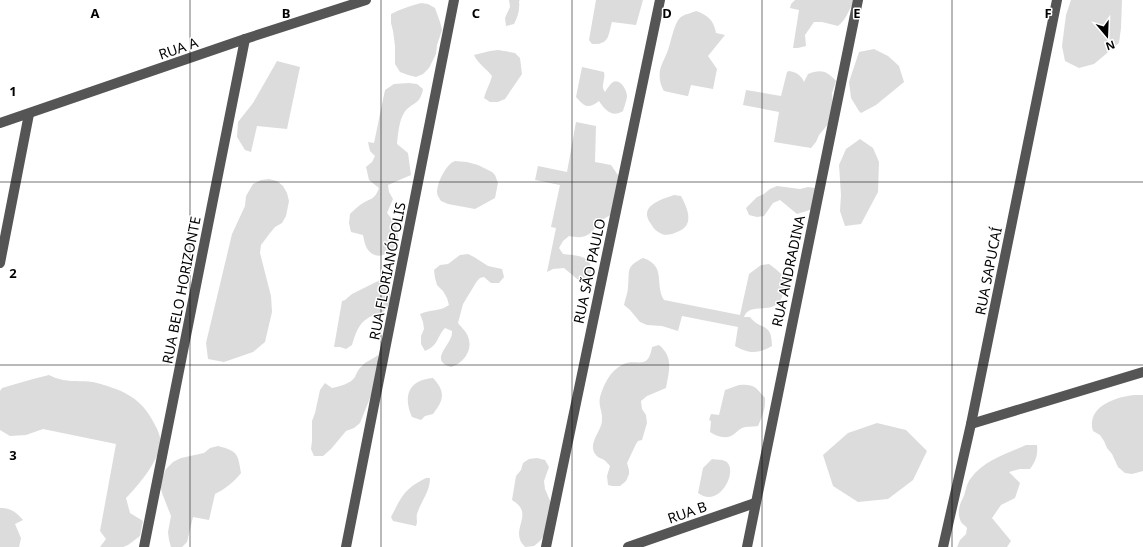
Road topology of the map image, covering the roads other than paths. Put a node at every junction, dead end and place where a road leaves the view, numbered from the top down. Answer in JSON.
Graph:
{"nodes":[{"id":1,"x":366,"y":0,"type":"edge"},
{"id":2,"x":454,"y":0,"type":"edge"},
{"id":3,"x":660,"y":0,"type":"edge"},
{"id":4,"x":858,"y":0,"type":"edge"},
{"id":5,"x":1057,"y":0,"type":"edge"},
{"id":6,"x":245,"y":39,"type":"junction"},
{"id":7,"x":29,"y":114,"type":"junction"},
{"id":8,"x":0,"y":123,"type":"edge"},
{"id":9,"x":0,"y":263,"type":"edge"},
{"id":10,"x":1143,"y":372,"type":"edge"},
{"id":11,"x":971,"y":424,"type":"junction"},
{"id":12,"x":755,"y":503,"type":"junction"},
{"id":13,"x":144,"y":547,"type":"edge"},
{"id":14,"x":346,"y":547,"type":"edge"},
{"id":15,"x":546,"y":547,"type":"edge"},
{"id":16,"x":628,"y":547,"type":"edge"},
{"id":17,"x":747,"y":547,"type":"edge"},
{"id":18,"x":943,"y":547,"type":"edge"}],
"edges":[{"from":1,"to":6,"type":"street","name":"RUA A"},
{"from":2,"to":14,"type":"street","name":"RUA FLORIANÓPOLIS"},
{"from":3,"to":15,"type":"street","name":"RUA SÃO PAULO"},
{"from":4,"to":12,"type":"street","name":"RUA ANDRADINA"},
{"from":5,"to":11,"type":"street","name":"RUA SAPUCAÍ"},
{"from":6,"to":7,"type":"street","name":"RUA A"},
{"from":6,"to":13,"type":"street","name":"RUA BELO HORIZONTE"},
{"from":7,"to":8,"type":"street","name":"RUA A"},
{"from":7,"to":9,"type":"street"},
{"from":10,"to":11,"type":"street"},
{"from":11,"to":18,"type":"street","name":"RUA SAPUCAÍ"},
{"from":12,"to":16,"type":"street","name":"RUA B"},
{"from":12,"to":17,"type":"street","name":"RUA ANDRADINA"}]}
